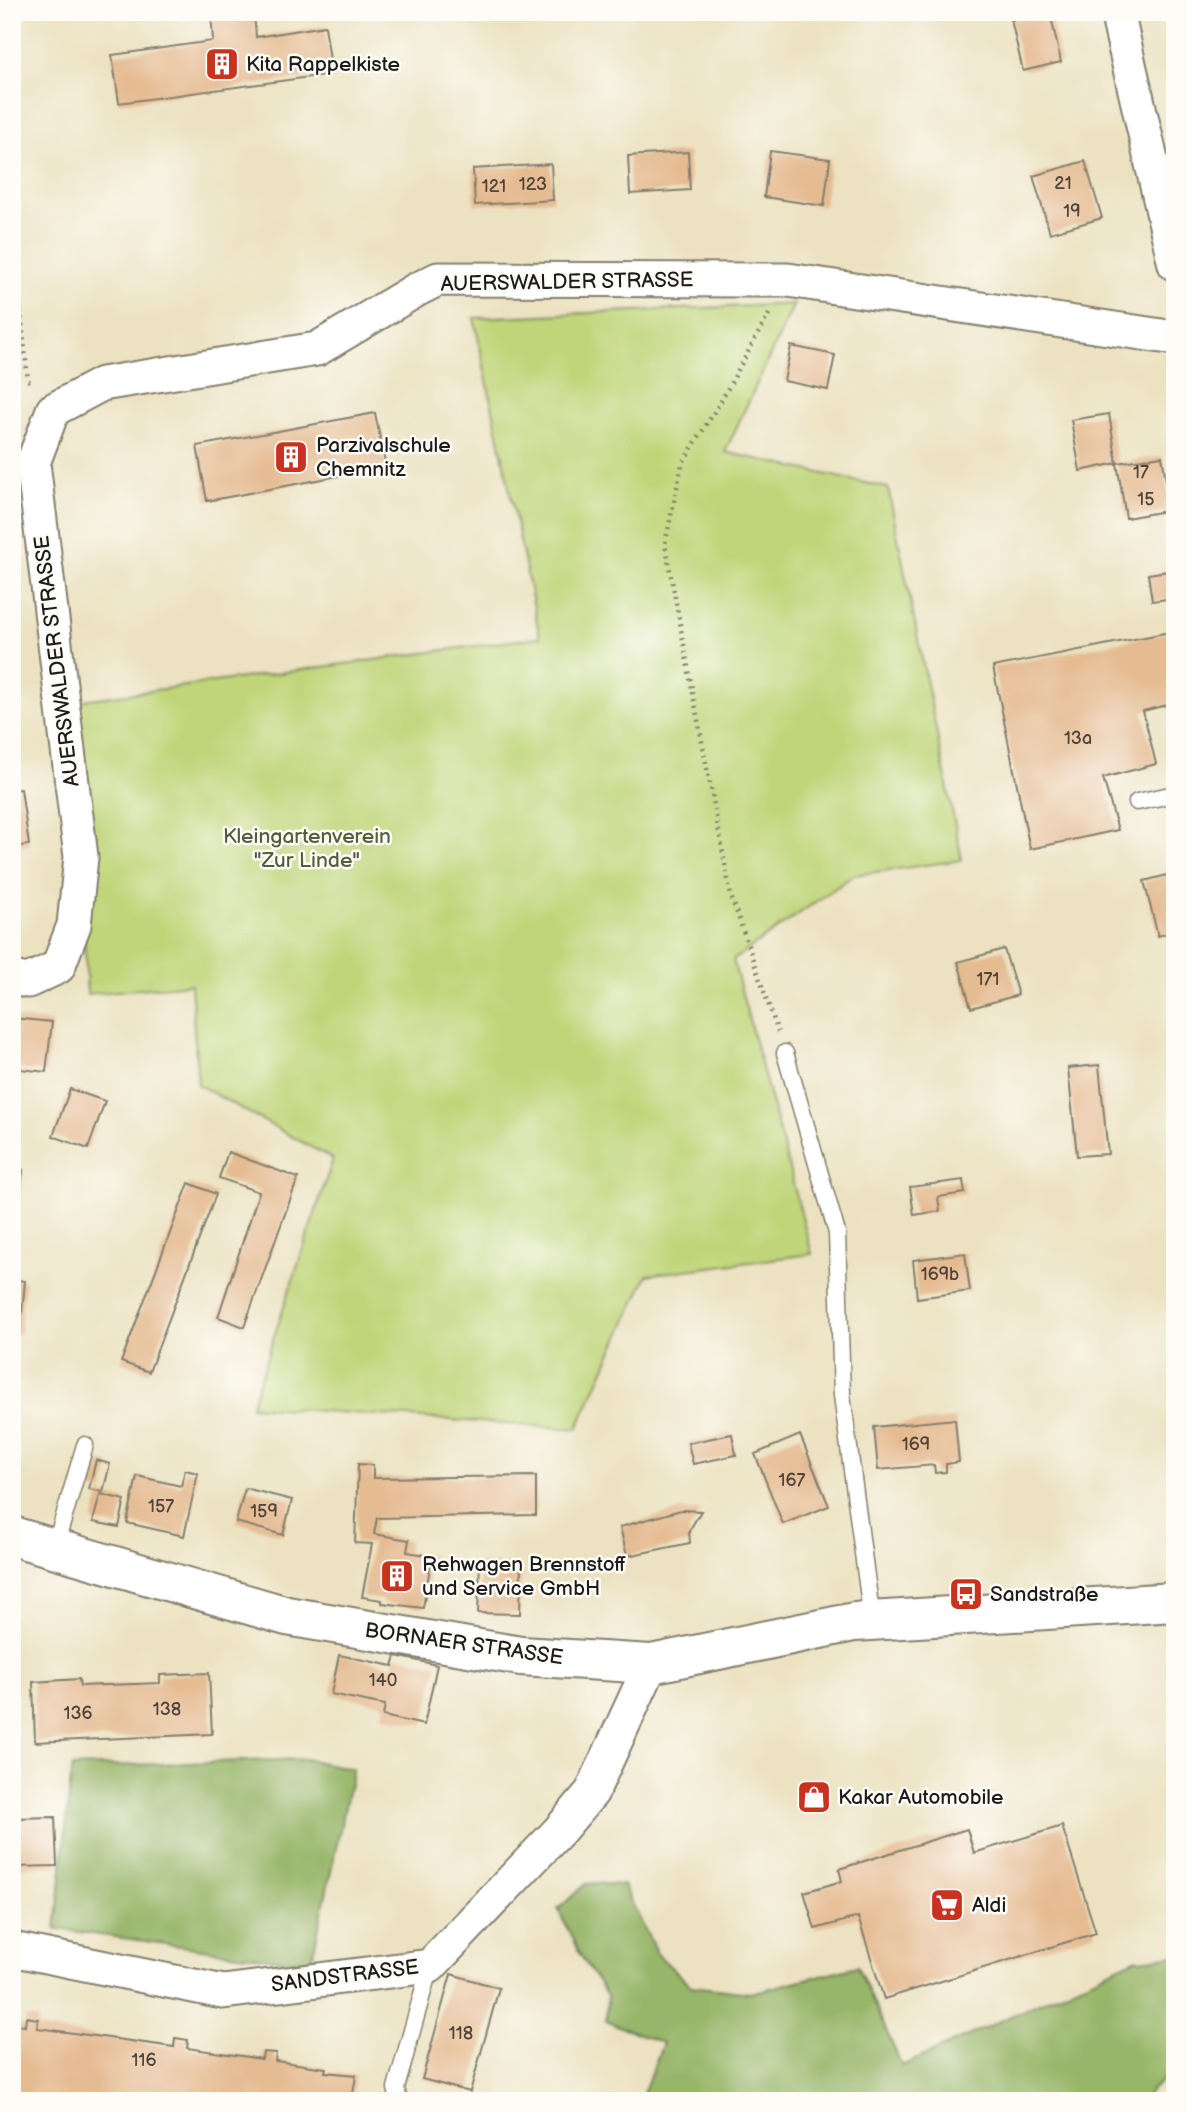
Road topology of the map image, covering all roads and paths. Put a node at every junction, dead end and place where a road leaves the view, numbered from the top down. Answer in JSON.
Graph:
{"nodes":[{"id":1,"x":1117,"y":12,"type":"edge"},
{"id":2,"x":12,"y":227,"type":"edge"},
{"id":3,"x":1175,"y":264,"type":"edge"},
{"id":4,"x":788,"y":280,"type":"junction"},
{"id":5,"x":1175,"y":338,"type":"edge"},
{"id":6,"x":53,"y":410,"type":"junction"},
{"id":7,"x":1175,"y":794,"type":"edge"},
{"id":8,"x":1137,"y":802,"type":"dead end"},
{"id":9,"x":12,"y":978,"type":"edge"},
{"id":10,"x":785,"y":1053,"type":"joint"},
{"id":11,"x":85,"y":1446,"type":"dead end"},
{"id":12,"x":12,"y":1536,"type":"edge"},
{"id":13,"x":55,"y":1547,"type":"junction"},
{"id":14,"x":1175,"y":1602,"type":"edge"},
{"id":15,"x":872,"y":1621,"type":"junction"},
{"id":16,"x":651,"y":1664,"type":"junction"},
{"id":17,"x":12,"y":1948,"type":"edge"},
{"id":18,"x":429,"y":1966,"type":"junction"},
{"id":19,"x":399,"y":2101,"type":"edge"}],
"edges":[{"from":1,"to":3,"type":"street"},
{"from":2,"to":6,"type":"path"},
{"from":4,"to":5,"type":"street","name":"AUERSWALDER STRASSE"},
{"from":4,"to":6,"type":"street","name":"AUERSWALDER STRASSE"},
{"from":4,"to":10,"type":"path"},
{"from":6,"to":9,"type":"street","name":"AUERSWALDER STRASSE"},
{"from":7,"to":8,"type":"lane"},
{"from":10,"to":15,"type":"lane"},
{"from":11,"to":13,"type":"lane"},
{"from":12,"to":13,"type":"main road","name":"BORNAER STRASSE"},
{"from":13,"to":16,"type":"main road","name":"BORNAER STRASSE"},
{"from":14,"to":15,"type":"main road","name":"BORNAER STRASSE"},
{"from":15,"to":16,"type":"main road","name":"BORNAER STRASSE"},
{"from":16,"to":18,"type":"street","name":"SANDSTRASSE"},
{"from":17,"to":18,"type":"street","name":"SANDSTRASSE"},
{"from":18,"to":19,"type":"lane"}]}
